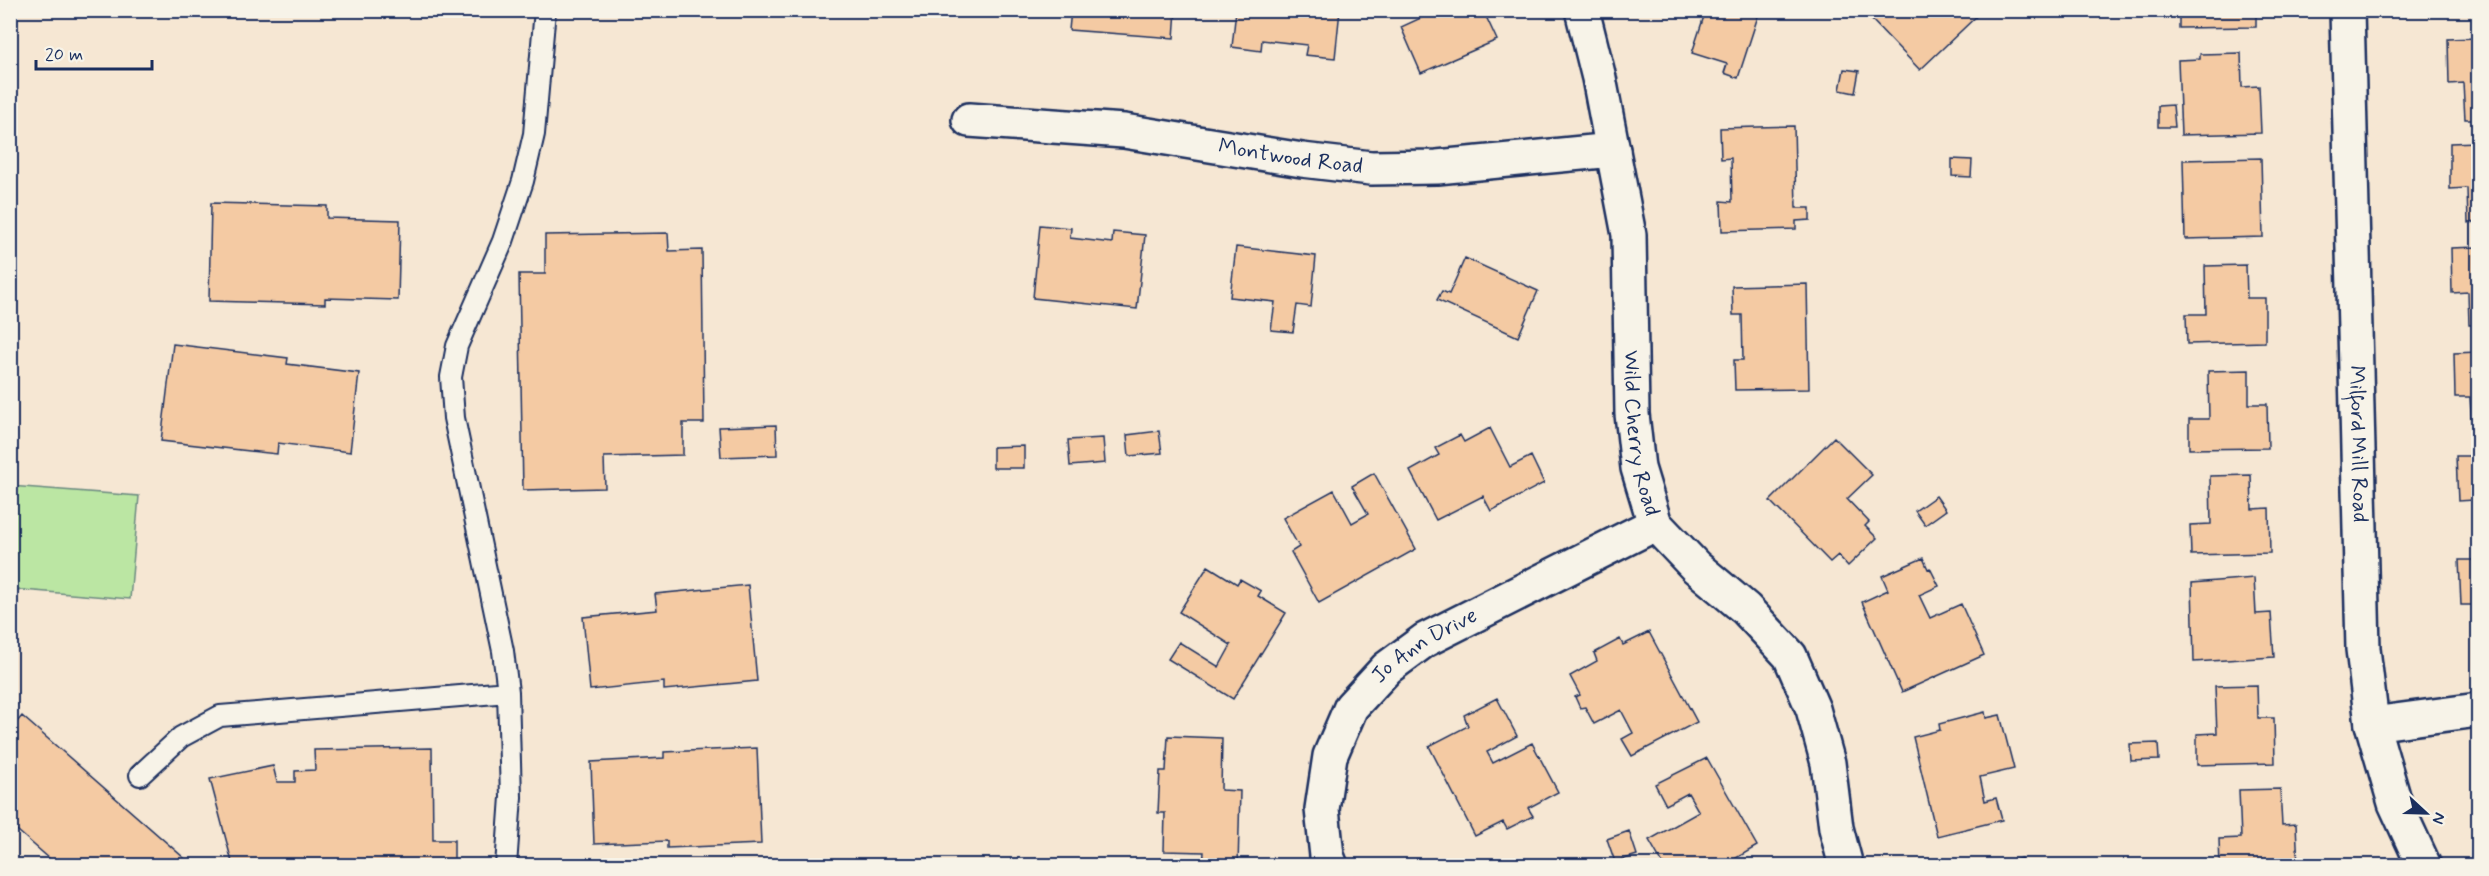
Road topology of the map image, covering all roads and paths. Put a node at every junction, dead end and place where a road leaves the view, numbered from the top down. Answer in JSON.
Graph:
{"nodes":[{"id":1,"x":545,"y":10,"type":"edge"},
{"id":2,"x":1582,"y":10,"type":"edge"},
{"id":3,"x":2347,"y":10,"type":"edge"},
{"id":4,"x":969,"y":120,"type":"dead end"},
{"id":5,"x":1613,"y":150,"type":"junction"},
{"id":6,"x":1655,"y":524,"type":"junction"},
{"id":7,"x":508,"y":692,"type":"junction"},
{"id":8,"x":2478,"y":710,"type":"edge"},
{"id":9,"x":2372,"y":724,"type":"junction"},
{"id":10,"x":140,"y":775,"type":"dead end"},
{"id":11,"x":506,"y":866,"type":"edge"},
{"id":12,"x":1331,"y":866,"type":"edge"},
{"id":13,"x":1846,"y":866,"type":"edge"},
{"id":14,"x":2424,"y":866,"type":"edge"}],
"edges":[{"from":1,"to":7,"type":"lane"},
{"from":2,"to":5,"type":"street","name":"Wild Cherry Road"},
{"from":3,"to":9,"type":"street","name":"Milford Mill Road"},
{"from":4,"to":5,"type":"street","name":"Montwood Road"},
{"from":5,"to":6,"type":"street","name":"Wild Cherry Road"},
{"from":6,"to":12,"type":"street","name":"Jo Ann Drive"},
{"from":6,"to":13,"type":"street","name":"Wild Cherry Road"},
{"from":7,"to":10,"type":"lane"},
{"from":7,"to":11,"type":"lane"},
{"from":8,"to":9,"type":"street"},
{"from":9,"to":14,"type":"street","name":"Milford Mill Road"}]}
